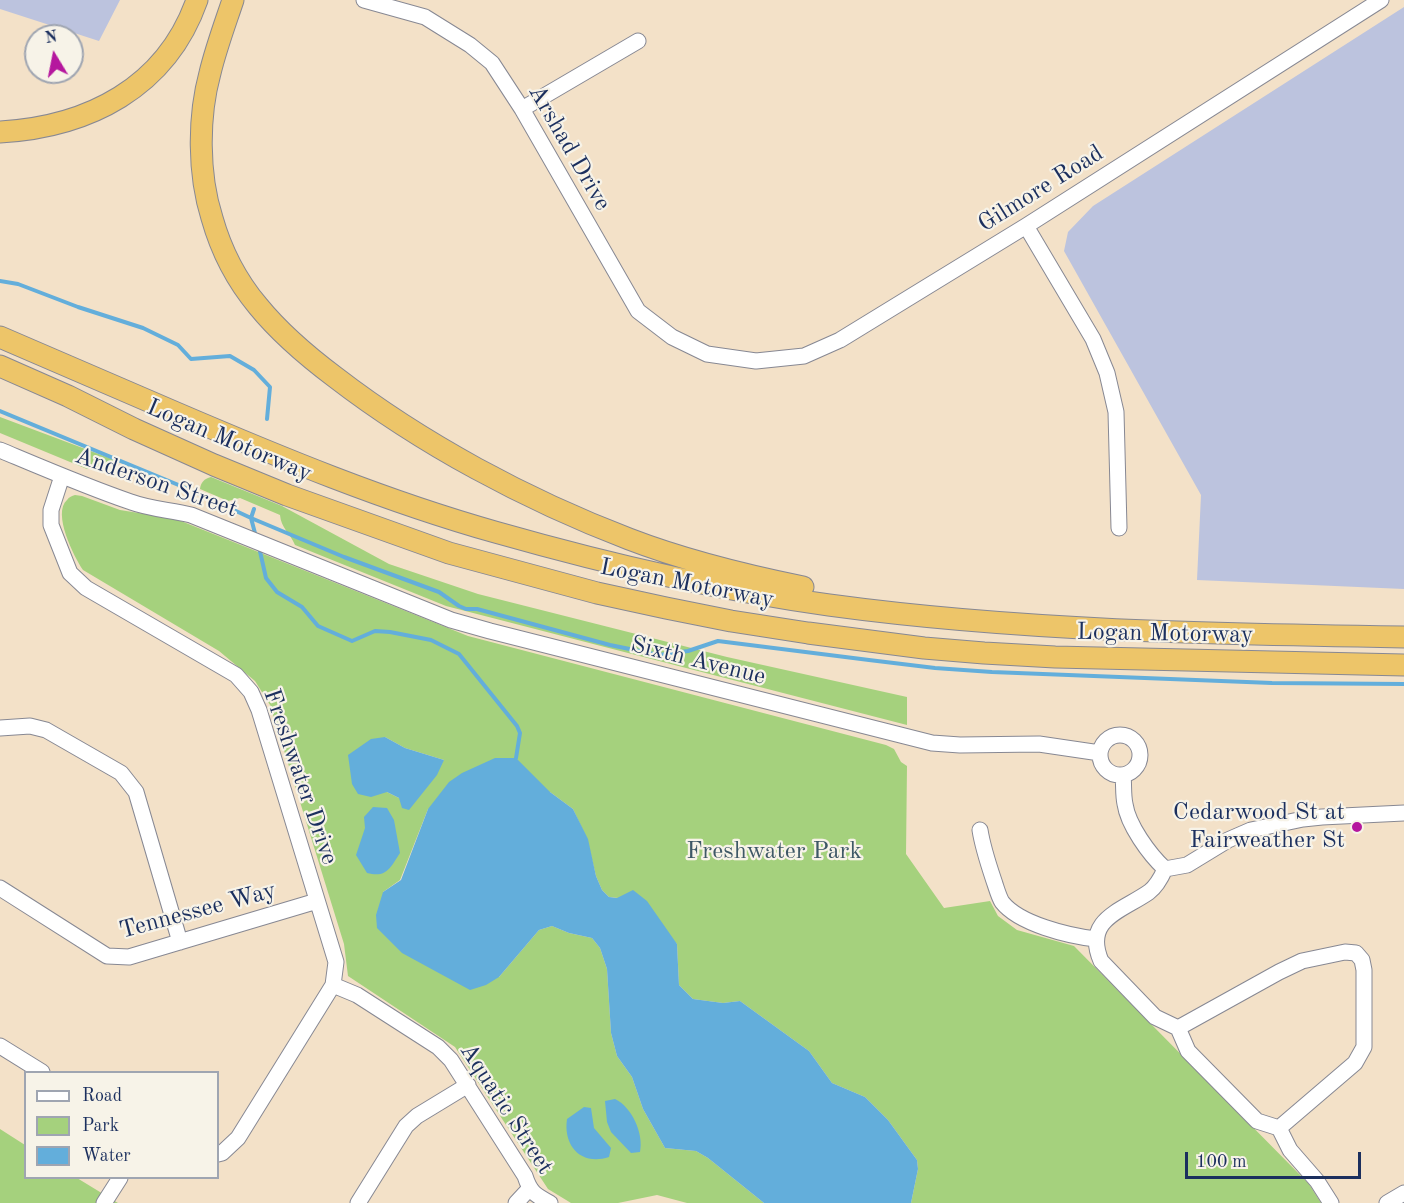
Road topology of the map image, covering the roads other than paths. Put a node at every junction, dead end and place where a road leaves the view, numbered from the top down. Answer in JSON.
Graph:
{"nodes":[{"id":1,"x":197,"y":0,"type":"edge"},
{"id":2,"x":232,"y":0,"type":"edge"},
{"id":3,"x":364,"y":0,"type":"edge"},
{"id":4,"x":1381,"y":0,"type":"edge"},
{"id":5,"x":638,"y":41,"type":"dead end"},
{"id":6,"x":522,"y":109,"type":"junction"},
{"id":7,"x":0,"y":132,"type":"edge"},
{"id":8,"x":1026,"y":226,"type":"junction"},
{"id":9,"x":0,"y":337,"type":"edge"},
{"id":10,"x":707,"y":354,"type":"joint"},
{"id":11,"x":0,"y":366,"type":"edge"},
{"id":12,"x":0,"y":450,"type":"edge"},
{"id":13,"x":62,"y":476,"type":"junction"},
{"id":14,"x":1119,"y":528,"type":"dead end"},
{"id":15,"x":297,"y":558,"type":"joint"},
{"id":16,"x":998,"y":622,"type":"junction"},
{"id":17,"x":1404,"y":637,"type":"edge"},
{"id":18,"x":1404,"y":665,"type":"edge"},
{"id":19,"x":0,"y":728,"type":"edge"},
{"id":20,"x":1100,"y":753,"type":"junction"},
{"id":21,"x":1123,"y":775,"type":"junction"},
{"id":22,"x":1404,"y":813,"type":"edge"},
{"id":23,"x":980,"y":830,"type":"dead end"},
{"id":24,"x":1165,"y":869,"type":"junction"},
{"id":25,"x":0,"y":888,"type":"edge"},
{"id":26,"x":317,"y":901,"type":"junction"},
{"id":27,"x":1096,"y":939,"type":"junction"},
{"id":28,"x":180,"y":942,"type":"junction"},
{"id":29,"x":333,"y":985,"type":"junction"},
{"id":30,"x":1178,"y":1028,"type":"junction"},
{"id":31,"x":0,"y":1046,"type":"edge"},
{"id":32,"x":40,"y":1071,"type":"edge"},
{"id":33,"x":468,"y":1085,"type":"junction"},
{"id":34,"x":1279,"y":1128,"type":"junction"},
{"id":35,"x":219,"y":1154,"type":"edge"},
{"id":36,"x":119,"y":1179,"type":"edge"},
{"id":37,"x":529,"y":1189,"type":"junction"},
{"id":38,"x":1404,"y":1193,"type":"edge"},
{"id":39,"x":104,"y":1202,"type":"edge"},
{"id":40,"x":358,"y":1203,"type":"edge"},
{"id":41,"x":516,"y":1203,"type":"edge"},
{"id":42,"x":550,"y":1203,"type":"edge"},
{"id":43,"x":1331,"y":1203,"type":"edge"},
{"id":44,"x":1387,"y":1203,"type":"edge"}],
"edges":[{"from":1,"to":7,"type":"highway"},
{"from":2,"to":16,"type":"highway"},
{"from":3,"to":6,"type":"street","name":"Arshad Drive"},
{"from":4,"to":8,"type":"street","name":"Gilmore Road"},
{"from":5,"to":6,"type":"street"},
{"from":6,"to":10,"type":"street","name":"Arshad Drive"},
{"from":8,"to":10,"type":"street","name":"Gilmore Road"},
{"from":8,"to":14,"type":"street"},
{"from":9,"to":16,"type":"highway","name":"Logan Motorway"},
{"from":11,"to":18,"type":"highway","name":"Logan Motorway"},
{"from":12,"to":13,"type":"street","name":"Anderson Street"},
{"from":13,"to":15,"type":"street","name":"Anderson Street"},
{"from":13,"to":26,"type":"street","name":"Freshwater Drive"},
{"from":15,"to":20,"type":"street","name":"Sixth Avenue"},
{"from":16,"to":17,"type":"highway","name":"Logan Motorway"},
{"from":19,"to":28,"type":"street"},
{"from":20,"to":21,"type":"street"},
{"from":20,"to":21,"type":"street"},
{"from":21,"to":24,"type":"street"},
{"from":22,"to":24,"type":"street"},
{"from":23,"to":27,"type":"street"},
{"from":24,"to":27,"type":"street"},
{"from":25,"to":28,"type":"street","name":"Tennessee Way"},
{"from":26,"to":28,"type":"street","name":"Tennessee Way"},
{"from":26,"to":29,"type":"street","name":"Freshwater Drive"},
{"from":27,"to":30,"type":"street"},
{"from":29,"to":33,"type":"street","name":"Aquatic Street"},
{"from":29,"to":35,"type":"street","name":"Freshwater Drive"},
{"from":30,"to":34,"type":"street"},
{"from":30,"to":34,"type":"street"},
{"from":31,"to":32,"type":"street"},
{"from":33,"to":37,"type":"street","name":"Aquatic Street"},
{"from":33,"to":40,"type":"street"},
{"from":34,"to":43,"type":"street"},
{"from":36,"to":39,"type":"street"},
{"from":37,"to":41,"type":"street"},
{"from":37,"to":42,"type":"street","name":"Aquatic Street"},
{"from":38,"to":44,"type":"street"}]}
